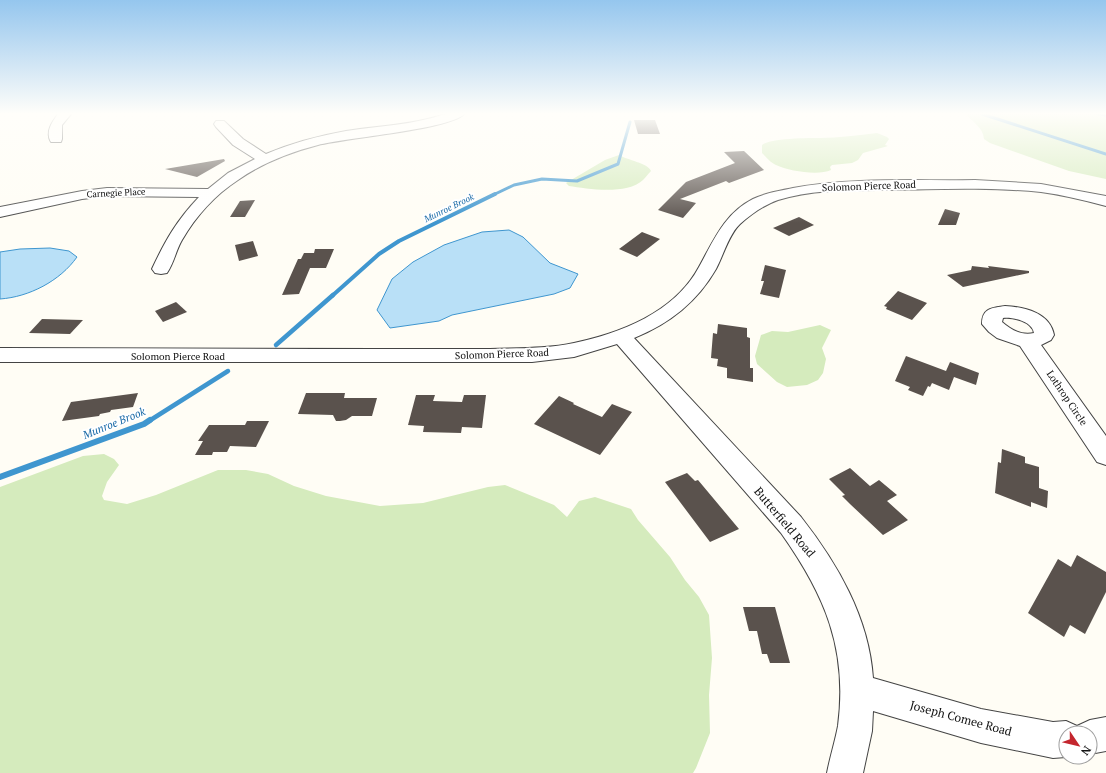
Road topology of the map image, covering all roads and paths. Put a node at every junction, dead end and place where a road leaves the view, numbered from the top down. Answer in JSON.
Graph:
{"nodes":[{"id":1,"x":251,"y":150,"type":"edge"},
{"id":2,"x":289,"y":150,"type":"edge"},
{"id":3,"x":265,"y":159,"type":"junction"},
{"id":4,"x":211,"y":193,"type":"junction"},
{"id":5,"x":1106,"y":202,"type":"edge"},
{"id":6,"x":0,"y":212,"type":"edge"},
{"id":7,"x":162,"y":269,"type":"dead end"},
{"id":8,"x":621,"y":336,"type":"junction"},
{"id":9,"x":1027,"y":340,"type":"dead end"},
{"id":10,"x":0,"y":355,"type":"edge"},
{"id":11,"x":1106,"y":455,"type":"edge"},
{"id":12,"x":857,"y":690,"type":"junction"},
{"id":13,"x":1058,"y":740,"type":"edge"},
{"id":14,"x":845,"y":773,"type":"edge"}],
"edges":[{"from":1,"to":3,"type":"street"},
{"from":2,"to":3,"type":"street"},
{"from":3,"to":4,"type":"street"},
{"from":4,"to":6,"type":"street","name":"Carnegie Place"},
{"from":4,"to":7,"type":"street"},
{"from":5,"to":8,"type":"street","name":"Solomon Pierce Road"},
{"from":8,"to":10,"type":"street","name":"Solomon Pierce Road"},
{"from":8,"to":12,"type":"street","name":"Butterfield Road"},
{"from":9,"to":11,"type":"street","name":"Lothrop Circle"},
{"from":12,"to":13,"type":"street","name":"Joseph Comee Road"},
{"from":12,"to":14,"type":"street","name":"Butterfield Road"}]}
